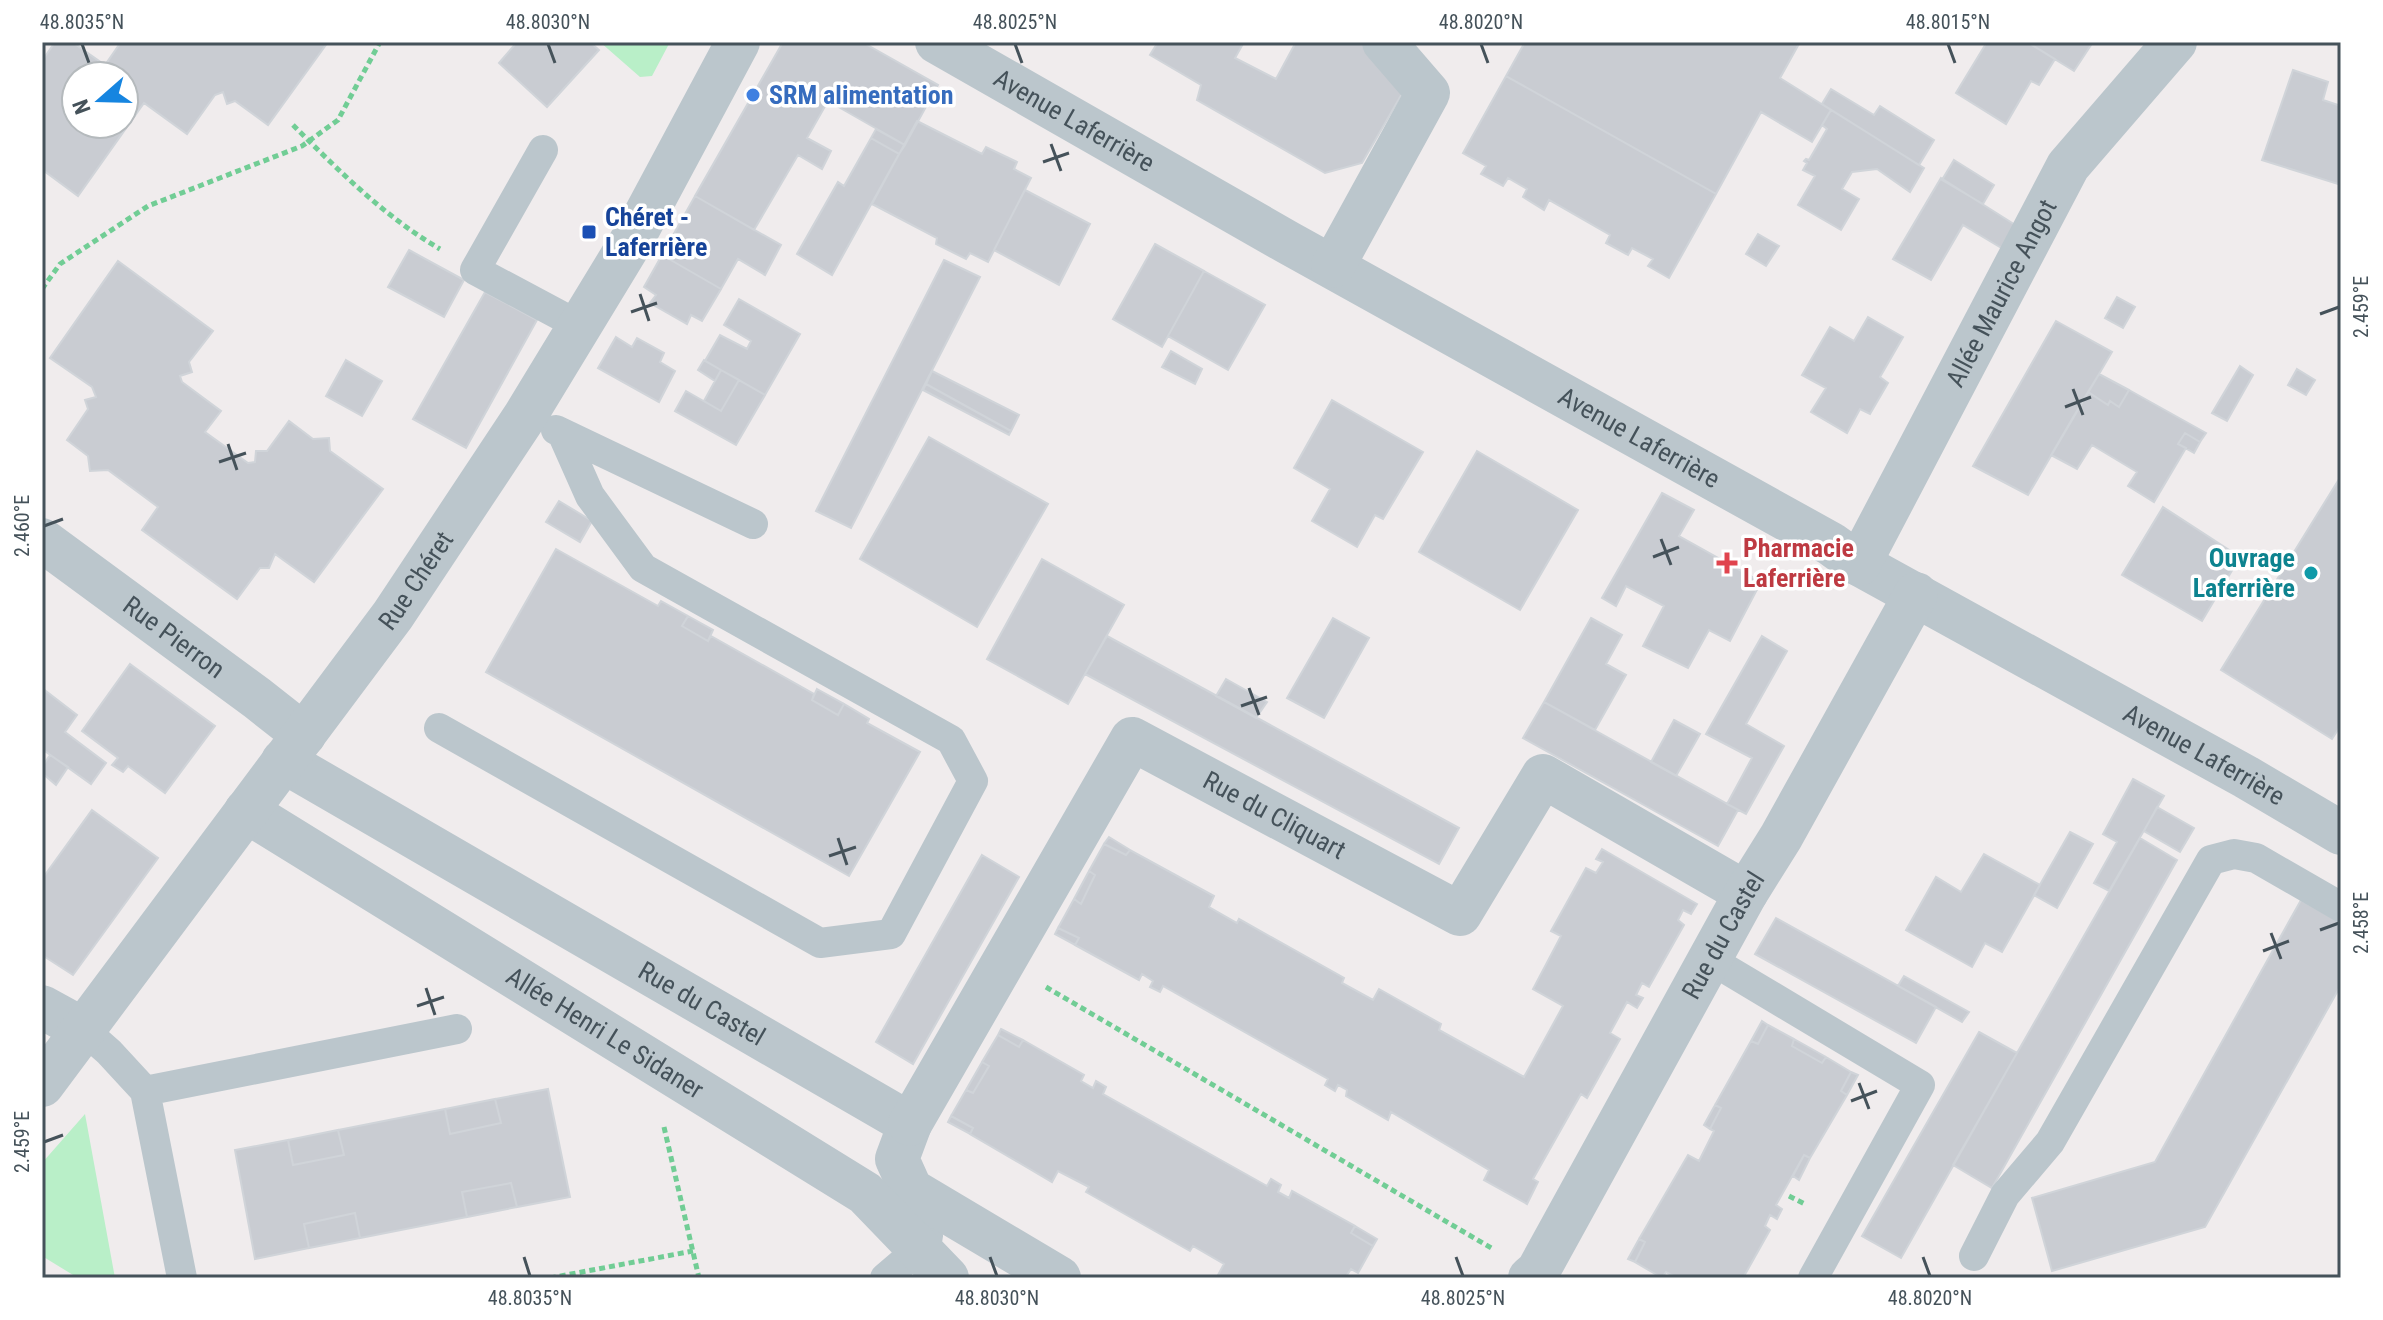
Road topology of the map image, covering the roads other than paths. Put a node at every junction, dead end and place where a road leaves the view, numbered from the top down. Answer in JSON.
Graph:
{"nodes":[{"id":1,"x":738,"y":42,"type":"edge"},
{"id":2,"x":937,"y":42,"type":"edge"},
{"id":3,"x":1384,"y":42,"type":"edge"},
{"id":4,"x":2175,"y":42,"type":"edge"},
{"id":5,"x":543,"y":150,"type":"dead end"},
{"id":6,"x":1333,"y":266,"type":"junction"},
{"id":7,"x":580,"y":326,"type":"junction"},
{"id":8,"x":544,"y":424,"type":"junction"},
{"id":9,"x":753,"y":524,"type":"dead end"},
{"id":10,"x":42,"y":540,"type":"edge"},
{"id":11,"x":1859,"y":564,"type":"junction"},
{"id":12,"x":1916,"y":594,"type":"junction"},
{"id":13,"x":439,"y":728,"type":"dead end"},
{"id":14,"x":294,"y":748,"type":"junction"},
{"id":15,"x":246,"y":811,"type":"junction"},
{"id":16,"x":2341,"y":833,"type":"edge"},
{"id":17,"x":1746,"y":893,"type":"junction"},
{"id":18,"x":2341,"y":907,"type":"edge"},
{"id":19,"x":1711,"y":960,"type":"junction"},
{"id":20,"x":42,"y":1007,"type":"edge"},
{"id":21,"x":457,"y":1029,"type":"dead end"},
{"id":22,"x":84,"y":1030,"type":"junction"},
{"id":23,"x":42,"y":1085,"type":"edge"},
{"id":24,"x":145,"y":1091,"type":"junction"},
{"id":25,"x":910,"y":1124,"type":"junction"},
{"id":26,"x":945,"y":1211,"type":"junction"},
{"id":27,"x":1974,"y":1256,"type":"dead end"},
{"id":28,"x":933,"y":1263,"type":"edge"},
{"id":29,"x":1537,"y":1268,"type":"edge"},
{"id":30,"x":182,"y":1278,"type":"edge"},
{"id":31,"x":885,"y":1278,"type":"edge"},
{"id":32,"x":1059,"y":1278,"type":"edge"},
{"id":33,"x":1813,"y":1278,"type":"edge"}],
"edges":[{"from":1,"to":7,"type":"street","name":"Rue Chéret"},
{"from":2,"to":6,"type":"street","name":"Avenue Laferrière"},
{"from":3,"to":6,"type":"street"},
{"from":4,"to":11,"type":"street","name":"Allée Maurice Angot"},
{"from":5,"to":7,"type":"lane"},
{"from":6,"to":11,"type":"street","name":"Avenue Laferrière"},
{"from":7,"to":8,"type":"street","name":"Rue Chéret"},
{"from":8,"to":9,"type":"lane"},
{"from":8,"to":13,"type":"lane"},
{"from":8,"to":14,"type":"street","name":"Rue Chéret"},
{"from":10,"to":14,"type":"street","name":"Rue Pierron"},
{"from":11,"to":12,"type":"street","name":"Avenue Laferrière"},
{"from":12,"to":16,"type":"street","name":"Avenue Laferrière"},
{"from":12,"to":17,"type":"street","name":"Rue du Castel"},
{"from":14,"to":15,"type":"street","name":"Rue Chéret"},
{"from":14,"to":25,"type":"street","name":"Rue du Castel"},
{"from":15,"to":22,"type":"street","name":"Rue Chéret"},
{"from":15,"to":28,"type":"street","name":"Allée Henri Le Sidaner"},
{"from":17,"to":19,"type":"street","name":"Rue du Castel"},
{"from":17,"to":25,"type":"street","name":"Rue du Cliquart"},
{"from":18,"to":27,"type":"lane"},
{"from":19,"to":29,"type":"street","name":"Rue du Castel"},
{"from":19,"to":33,"type":"lane"},
{"from":20,"to":22,"type":"street"},
{"from":21,"to":24,"type":"lane"},
{"from":22,"to":23,"type":"street","name":"Rue Chéret"},
{"from":22,"to":24,"type":"lane"},
{"from":24,"to":30,"type":"lane"},
{"from":25,"to":26,"type":"street"},
{"from":26,"to":28,"type":"lane"},
{"from":26,"to":32,"type":"street"},
{"from":28,"to":31,"type":"lane"}]}
